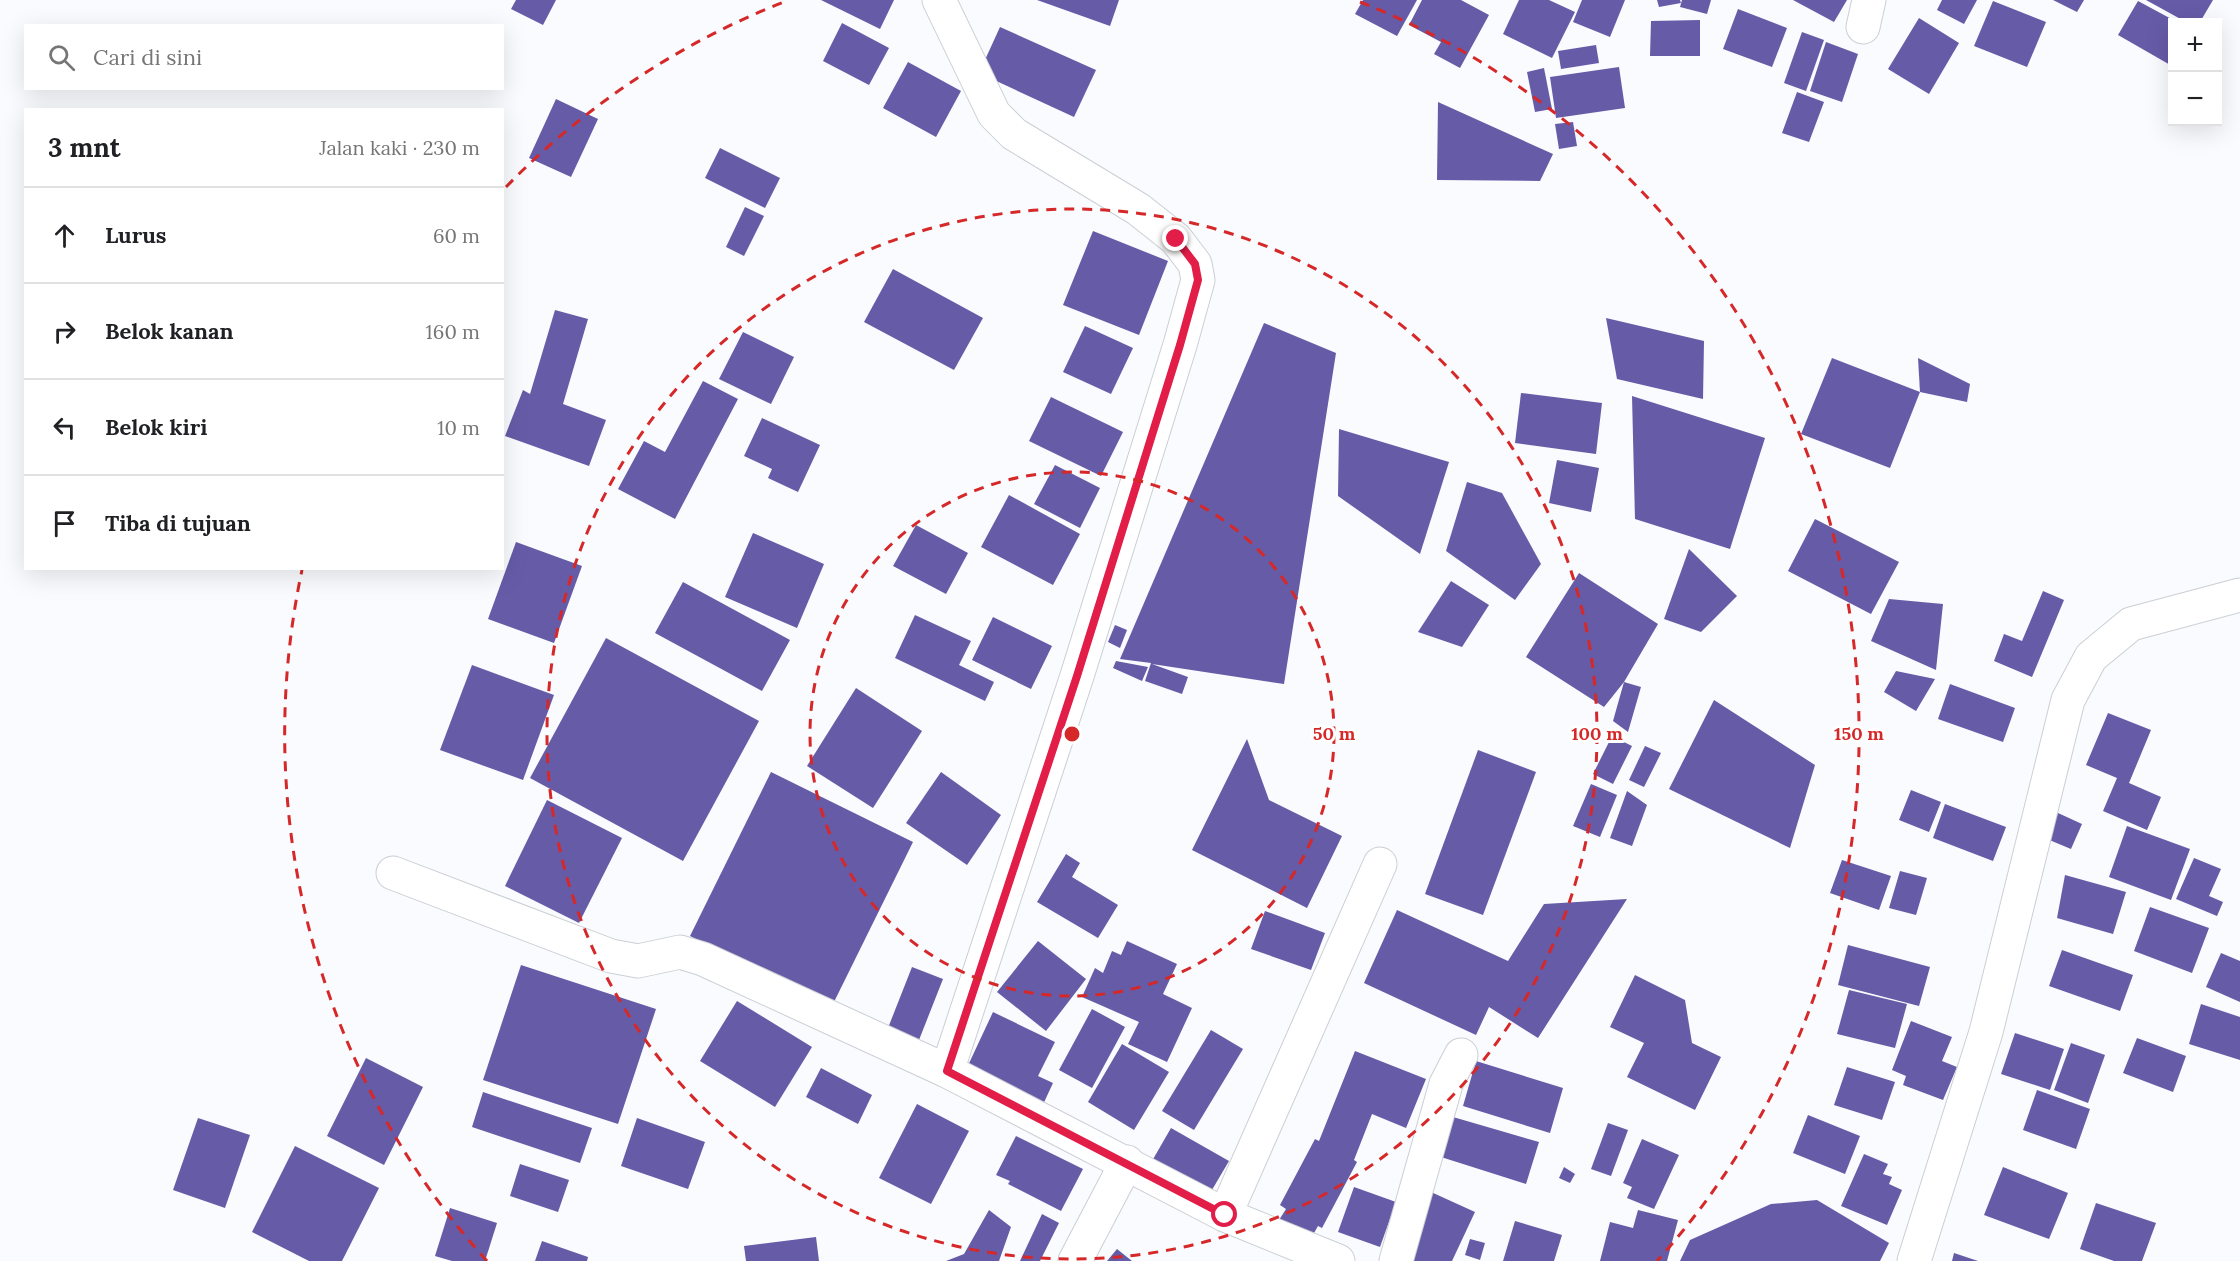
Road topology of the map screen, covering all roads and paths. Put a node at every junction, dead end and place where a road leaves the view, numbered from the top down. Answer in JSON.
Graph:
{"nodes":[{"id":1,"x":939,"y":0,"type":"edge"},
{"id":2,"x":2240,"y":595,"type":"edge"},
{"id":3,"x":1380,"y":864,"type":"dead end"},
{"id":4,"x":393,"y":873,"type":"dead end"},
{"id":5,"x":1461,"y":1055,"type":"dead end"},
{"id":6,"x":947,"y":1071,"type":"junction"},
{"id":7,"x":1127,"y":1162,"type":"junction"},
{"id":8,"x":1225,"y":1215,"type":"junction"},
{"id":9,"x":1075,"y":1261,"type":"edge"},
{"id":10,"x":1338,"y":1261,"type":"edge"},
{"id":11,"x":1396,"y":1261,"type":"edge"},
{"id":12,"x":1914,"y":1261,"type":"edge"}],
"edges":[{"from":1,"to":6,"type":"street"},
{"from":2,"to":12,"type":"street"},
{"from":3,"to":8,"type":"street"},
{"from":4,"to":6,"type":"street"},
{"from":5,"to":11,"type":"street"},
{"from":6,"to":7,"type":"street"},
{"from":7,"to":8,"type":"street"},
{"from":7,"to":9,"type":"street"},
{"from":8,"to":10,"type":"street"}]}
